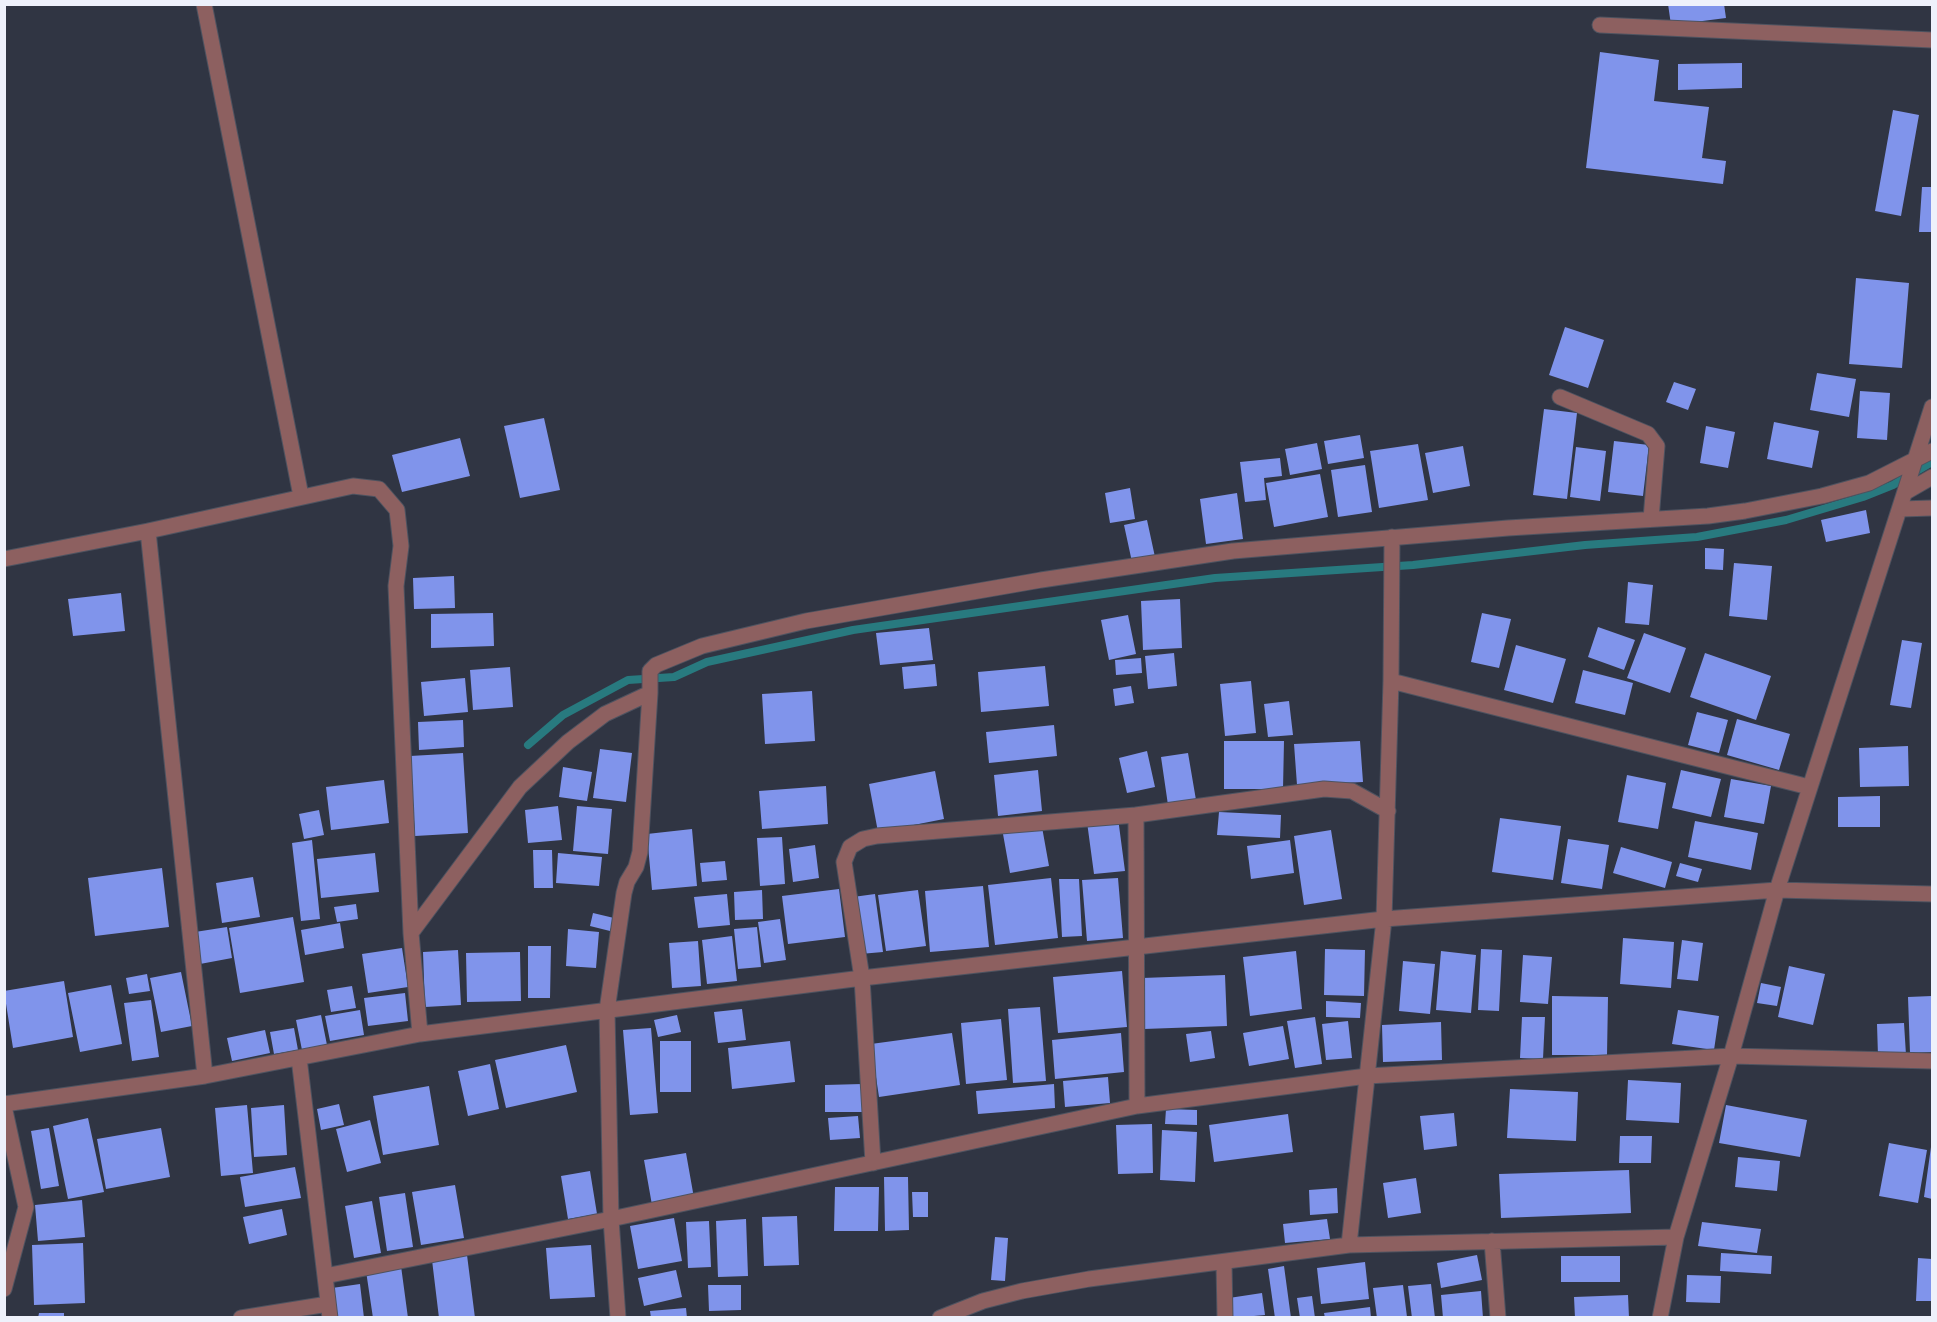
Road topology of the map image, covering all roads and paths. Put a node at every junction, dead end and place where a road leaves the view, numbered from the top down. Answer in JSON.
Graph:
{"nodes":[{"id":1,"x":204,"y":4,"type":"edge"},
{"id":2,"x":1600,"y":25,"type":"dead end"},
{"id":3,"x":1932,"y":40,"type":"edge"},
{"id":4,"x":1560,"y":397,"type":"dead end"},
{"id":5,"x":1932,"y":407,"type":"edge"},
{"id":6,"x":1932,"y":451,"type":"edge"},
{"id":7,"x":1915,"y":464,"type":"junction"},
{"id":8,"x":1932,"y":477,"type":"edge"},
{"id":9,"x":1907,"y":488,"type":"junction"},
{"id":10,"x":301,"y":496,"type":"junction"},
{"id":11,"x":1932,"y":508,"type":"edge"},
{"id":12,"x":1901,"y":509,"type":"junction"},
{"id":13,"x":1651,"y":519,"type":"junction"},
{"id":14,"x":148,"y":531,"type":"junction"},
{"id":15,"x":1392,"y":544,"type":"junction"},
{"id":16,"x":4,"y":559,"type":"edge"},
{"id":17,"x":1391,"y":681,"type":"junction"},
{"id":18,"x":650,"y":690,"type":"junction"},
{"id":19,"x":1809,"y":787,"type":"junction"},
{"id":20,"x":1388,"y":811,"type":"junction"},
{"id":21,"x":1136,"y":815,"type":"junction"},
{"id":22,"x":1777,"y":890,"type":"junction"},
{"id":23,"x":1932,"y":894,"type":"edge"},
{"id":24,"x":1384,"y":920,"type":"junction"},
{"id":25,"x":411,"y":933,"type":"junction"},
{"id":26,"x":1137,"y":948,"type":"junction"},
{"id":27,"x":862,"y":978,"type":"junction"},
{"id":28,"x":607,"y":1010,"type":"junction"},
{"id":29,"x":420,"y":1034,"type":"junction"},
{"id":30,"x":1731,"y":1056,"type":"junction"},
{"id":31,"x":299,"y":1058,"type":"junction"},
{"id":32,"x":1932,"y":1061,"type":"edge"},
{"id":33,"x":205,"y":1076,"type":"junction"},
{"id":34,"x":1367,"y":1076,"type":"junction"},
{"id":35,"x":4,"y":1105,"type":"edge"},
{"id":36,"x":1137,"y":1106,"type":"junction"},
{"id":37,"x":873,"y":1163,"type":"junction"},
{"id":38,"x":610,"y":1219,"type":"junction"},
{"id":39,"x":1676,"y":1237,"type":"junction"},
{"id":40,"x":1492,"y":1241,"type":"junction"},
{"id":41,"x":1349,"y":1245,"type":"junction"},
{"id":42,"x":1224,"y":1263,"type":"junction"},
{"id":43,"x":325,"y":1276,"type":"junction"},
{"id":44,"x":4,"y":1289,"type":"edge"},
{"id":45,"x":329,"y":1311,"type":"edge"},
{"id":46,"x":241,"y":1317,"type":"edge"},
{"id":47,"x":618,"y":1317,"type":"edge"},
{"id":48,"x":940,"y":1317,"type":"edge"},
{"id":49,"x":1226,"y":1317,"type":"edge"},
{"id":50,"x":1498,"y":1317,"type":"edge"},
{"id":51,"x":1660,"y":1317,"type":"edge"}],
"edges":[{"from":1,"to":10,"type":"street"},
{"from":2,"to":3,"type":"street"},
{"from":4,"to":13,"type":"street"},
{"from":5,"to":7,"type":"street"},
{"from":6,"to":7,"type":"street"},
{"from":7,"to":9,"type":"street"},
{"from":7,"to":13,"type":"street"},
{"from":8,"to":9,"type":"street"},
{"from":9,"to":12,"type":"street"},
{"from":10,"to":14,"type":"street"},
{"from":10,"to":25,"type":"street"},
{"from":11,"to":12,"type":"street"},
{"from":12,"to":19,"type":"street"},
{"from":13,"to":15,"type":"street"},
{"from":14,"to":16,"type":"street"},
{"from":14,"to":33,"type":"street"},
{"from":15,"to":17,"type":"street"},
{"from":15,"to":18,"type":"street"},
{"from":17,"to":19,"type":"street"},
{"from":17,"to":20,"type":"street"},
{"from":18,"to":25,"type":"street"},
{"from":18,"to":28,"type":"street"},
{"from":19,"to":22,"type":"street"},
{"from":20,"to":21,"type":"street"},
{"from":20,"to":24,"type":"street"},
{"from":21,"to":26,"type":"street"},
{"from":21,"to":27,"type":"street"},
{"from":22,"to":23,"type":"street"},
{"from":22,"to":24,"type":"street"},
{"from":22,"to":30,"type":"street"},
{"from":24,"to":26,"type":"street"},
{"from":24,"to":34,"type":"street"},
{"from":25,"to":29,"type":"street"},
{"from":26,"to":27,"type":"street"},
{"from":26,"to":36,"type":"street"},
{"from":27,"to":28,"type":"street"},
{"from":27,"to":37,"type":"street"},
{"from":28,"to":29,"type":"street"},
{"from":28,"to":38,"type":"street"},
{"from":29,"to":31,"type":"street"},
{"from":30,"to":32,"type":"street"},
{"from":30,"to":34,"type":"street"},
{"from":30,"to":39,"type":"street"},
{"from":31,"to":33,"type":"street"},
{"from":31,"to":43,"type":"street"},
{"from":33,"to":35,"type":"street"},
{"from":34,"to":36,"type":"street"},
{"from":34,"to":41,"type":"street"},
{"from":35,"to":44,"type":"street"},
{"from":36,"to":37,"type":"street"},
{"from":37,"to":38,"type":"street"},
{"from":38,"to":43,"type":"street"},
{"from":38,"to":47,"type":"street"},
{"from":39,"to":40,"type":"street"},
{"from":39,"to":51,"type":"street"},
{"from":40,"to":41,"type":"street"},
{"from":40,"to":50,"type":"street"},
{"from":41,"to":42,"type":"street"},
{"from":42,"to":48,"type":"street"},
{"from":42,"to":49,"type":"street"},
{"from":43,"to":45,"type":"street"},
{"from":45,"to":46,"type":"street"}]}
